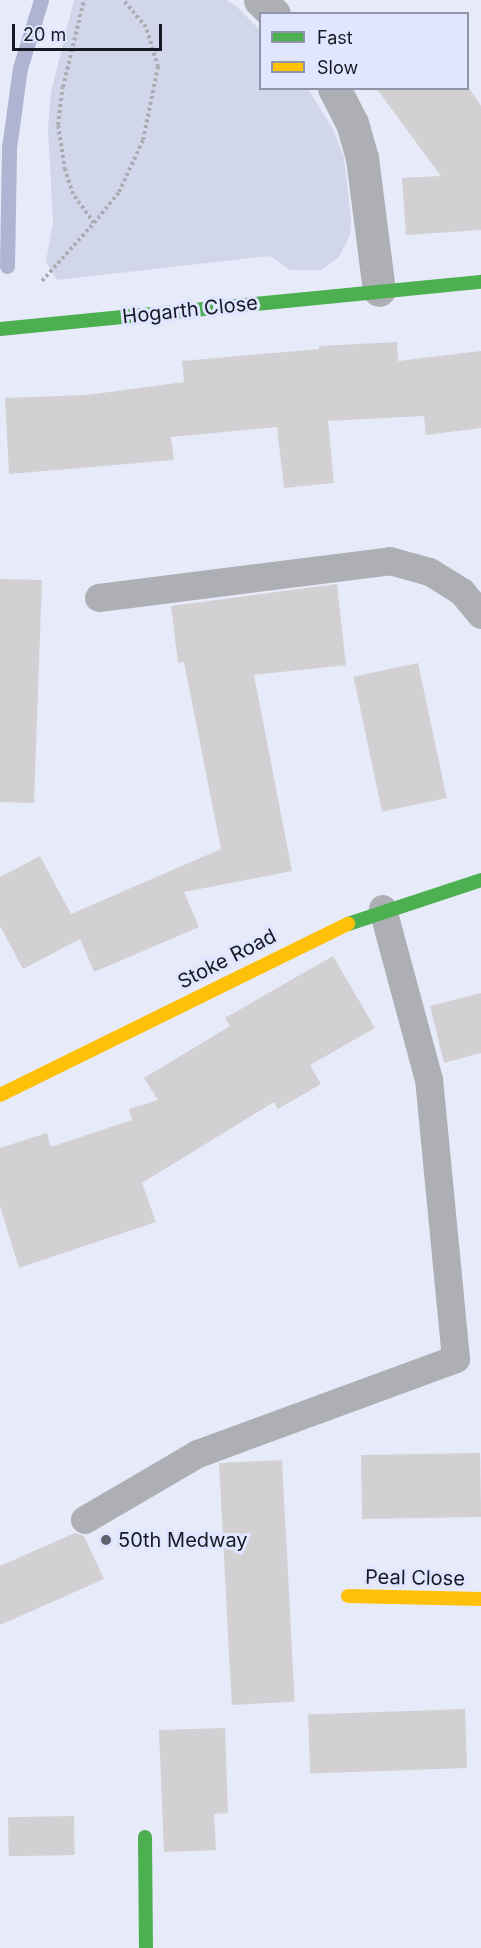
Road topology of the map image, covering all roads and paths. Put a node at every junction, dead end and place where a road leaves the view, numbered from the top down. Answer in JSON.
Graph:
{"nodes":[{"id":1,"x":84,"y":0,"type":"edge"},
{"id":2,"x":123,"y":0,"type":"edge"},
{"id":3,"x":260,"y":0,"type":"edge"},
{"id":4,"x":272,"y":12,"type":"edge"},
{"id":5,"x":335,"y":90,"type":"edge"},
{"id":6,"x":94,"y":223,"type":"junction"},
{"id":7,"x":481,"y":282,"type":"edge"},
{"id":8,"x":37,"y":287,"type":"dead end"},
{"id":9,"x":379,"y":290,"type":"junction"},
{"id":10,"x":0,"y":329,"type":"edge"},
{"id":11,"x":99,"y":598,"type":"dead end"},
{"id":12,"x":481,"y":615,"type":"edge"},
{"id":13,"x":481,"y":880,"type":"edge"},
{"id":14,"x":383,"y":909,"type":"junction"},
{"id":15,"x":0,"y":1095,"type":"edge"},
{"id":16,"x":85,"y":1520,"type":"dead end"},
{"id":17,"x":348,"y":1596,"type":"dead end"},
{"id":18,"x":481,"y":1599,"type":"edge"},
{"id":19,"x":145,"y":1837,"type":"dead end"},
{"id":20,"x":146,"y":1948,"type":"edge"}],
"edges":[{"from":1,"to":6,"type":"path"},
{"from":2,"to":6,"type":"path"},
{"from":3,"to":4,"type":"street"},
{"from":5,"to":9,"type":"street"},
{"from":6,"to":8,"type":"path"},
{"from":7,"to":9,"type":"street","name":"Hogarth Close"},
{"from":9,"to":10,"type":"street","name":"Hogarth Close"},
{"from":11,"to":12,"type":"lane"},
{"from":13,"to":14,"type":"street","name":"Stoke Road"},
{"from":14,"to":15,"type":"street","name":"Stoke Road"},
{"from":14,"to":16,"type":"lane"},
{"from":17,"to":18,"type":"street","name":"Peal Close"},
{"from":19,"to":20,"type":"street"}]}
